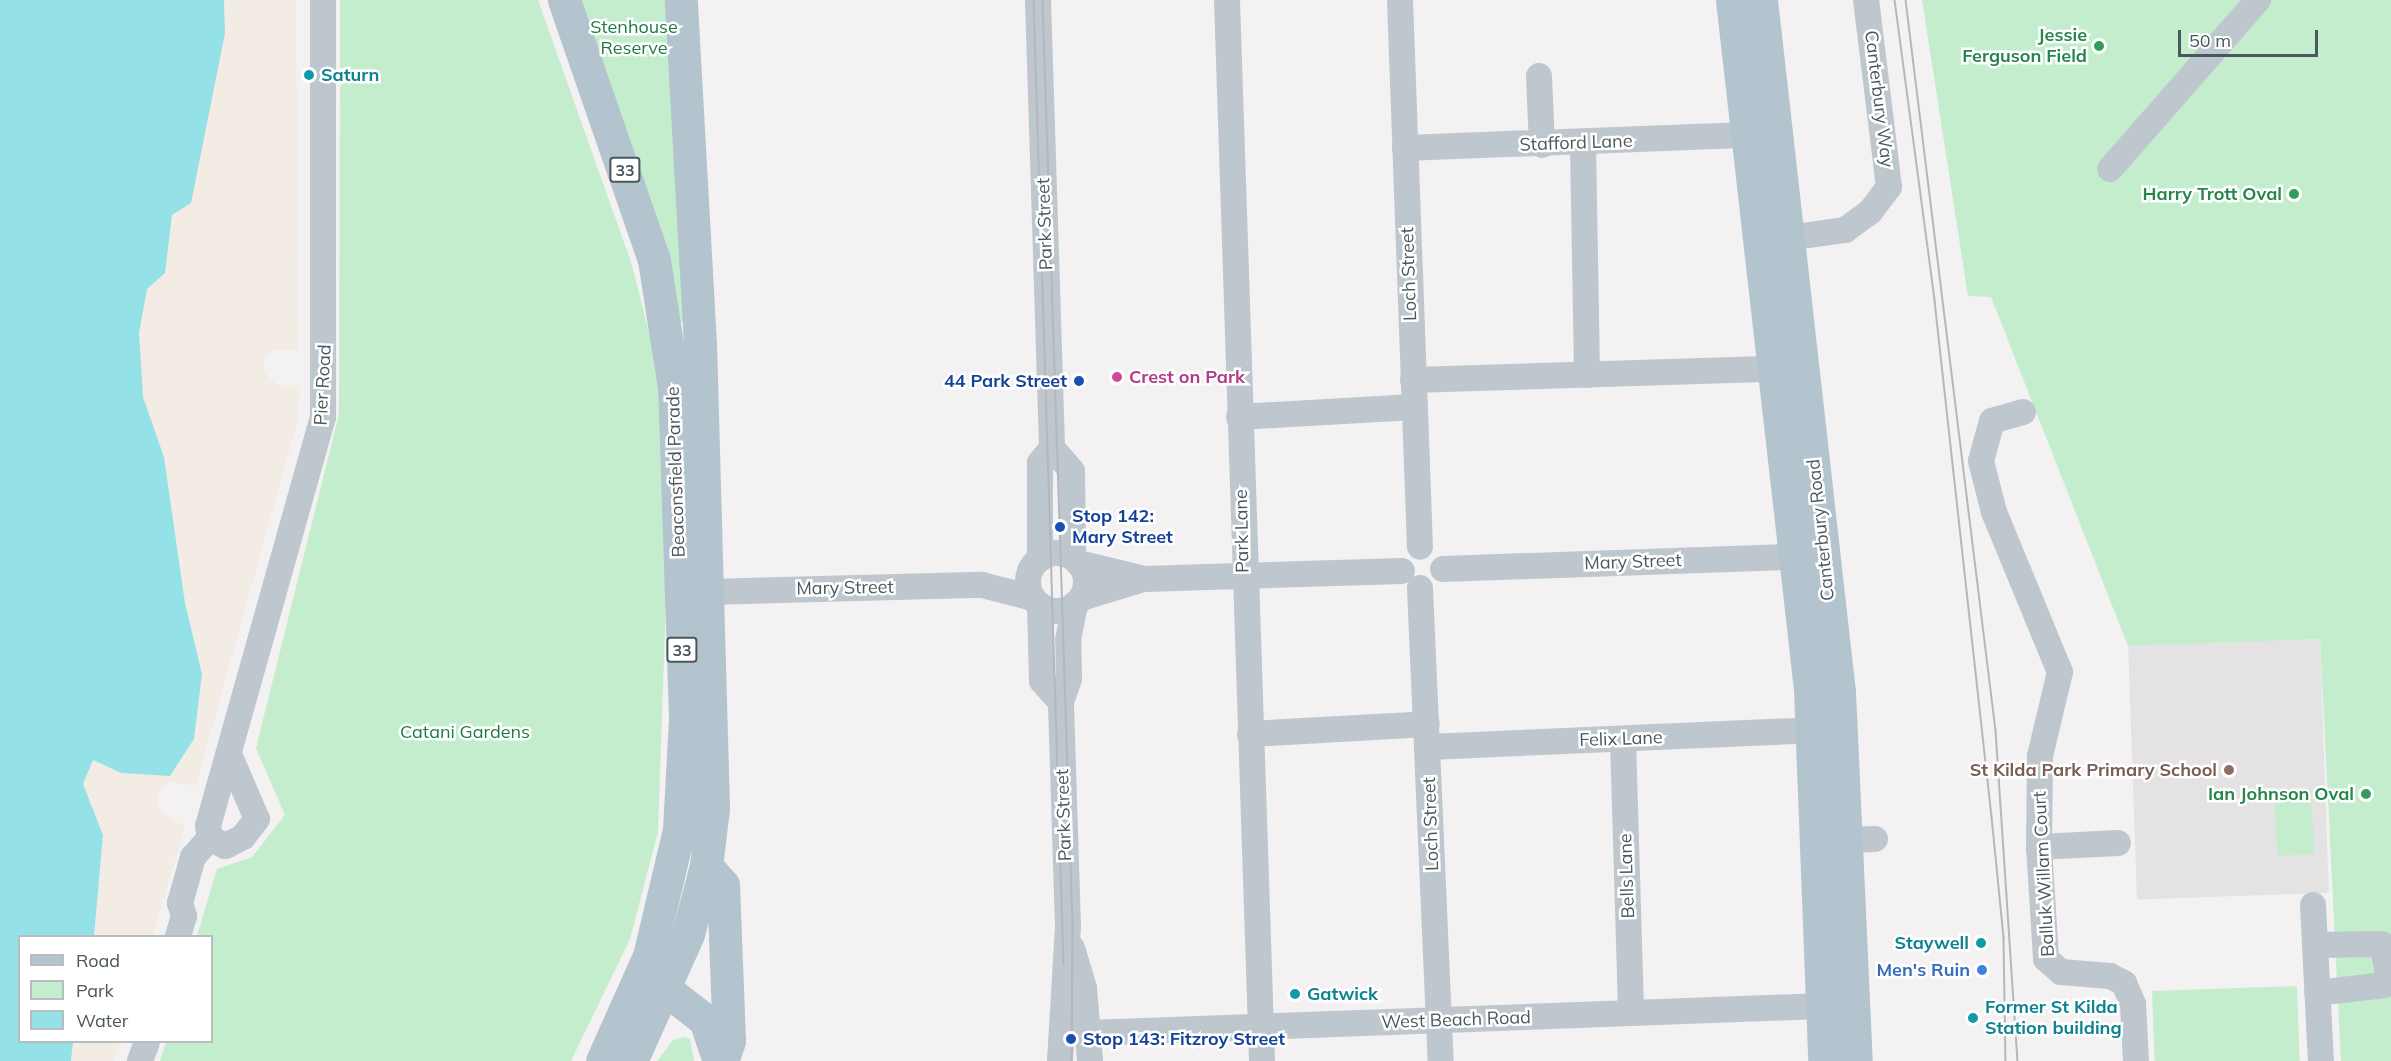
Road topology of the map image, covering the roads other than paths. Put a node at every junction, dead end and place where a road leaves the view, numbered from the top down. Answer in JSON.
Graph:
{"nodes":[{"id":1,"x":323,"y":0,"type":"edge"},
{"id":2,"x":564,"y":0,"type":"edge"},
{"id":3,"x":681,"y":0,"type":"edge"},
{"id":4,"x":1038,"y":0,"type":"edge"},
{"id":5,"x":1227,"y":0,"type":"edge"},
{"id":6,"x":1400,"y":0,"type":"edge"},
{"id":7,"x":1732,"y":0,"type":"edge"},
{"id":8,"x":1761,"y":0,"type":"edge"},
{"id":9,"x":1866,"y":0,"type":"edge"},
{"id":10,"x":2258,"y":0,"type":"edge"},
{"id":11,"x":1539,"y":76,"type":"dead end"},
{"id":12,"x":1747,"y":135,"type":"junction"},
{"id":13,"x":1583,"y":144,"type":"junction"},
{"id":14,"x":1542,"y":145,"type":"junction"},
{"id":15,"x":1405,"y":148,"type":"junction"},
{"id":16,"x":2110,"y":169,"type":"dead end"},
{"id":17,"x":1788,"y":238,"type":"junction"},
{"id":18,"x":1773,"y":369,"type":"junction"},
{"id":19,"x":1587,"y":375,"type":"junction"},
{"id":20,"x":1413,"y":380,"type":"junction"},
{"id":21,"x":1414,"y":407,"type":"junction"},
{"id":22,"x":2023,"y":412,"type":"dead end"},
{"id":23,"x":1239,"y":417,"type":"junction"},
{"id":24,"x":1052,"y":447,"type":"junction"},
{"id":25,"x":1420,"y":547,"type":"junction"},
{"id":26,"x":1809,"y":556,"type":"junction"},
{"id":27,"x":1076,"y":560,"type":"junction"},
{"id":28,"x":1037,"y":561,"type":"junction"},
{"id":29,"x":1443,"y":568,"type":"junction"},
{"id":30,"x":1144,"y":579,"type":"junction"},
{"id":31,"x":1411,"y":579,"type":"junction"},
{"id":32,"x":1244,"y":580,"type":"junction"},
{"id":33,"x":982,"y":585,"type":"junction"},
{"id":34,"x":708,"y":592,"type":"junction"},
{"id":35,"x":1078,"y":601,"type":"junction"},
{"id":36,"x":1036,"y":602,"type":"junction"},
{"id":37,"x":1060,"y":702,"type":"junction"},
{"id":38,"x":1813,"y":730,"type":"junction"},
{"id":39,"x":1250,"y":734,"type":"junction"},
{"id":40,"x":1428,"y":736,"type":"junction"},
{"id":41,"x":1623,"y":740,"type":"junction"},
{"id":42,"x":231,"y":759,"type":"junction"},
{"id":43,"x":210,"y":838,"type":"junction"},
{"id":44,"x":1846,"y":840,"type":"junction"},
{"id":45,"x":2118,"y":843,"type":"dead end"},
{"id":46,"x":2039,"y":847,"type":"junction"},
{"id":47,"x":706,"y":866,"type":"junction"},
{"id":48,"x":2313,"y":905,"type":"dead end"},
{"id":49,"x":1068,"y":927,"type":"junction"},
{"id":50,"x":178,"y":935,"type":"edge"},
{"id":51,"x":2315,"y":945,"type":"junction"},
{"id":52,"x":659,"y":970,"type":"junction"},
{"id":53,"x":2317,"y":993,"type":"junction"},
{"id":54,"x":727,"y":1004,"type":"junction"},
{"id":55,"x":1822,"y":1006,"type":"junction"},
{"id":56,"x":1631,"y":1013,"type":"junction"},
{"id":57,"x":1439,"y":1020,"type":"junction"},
{"id":58,"x":1262,"y":1027,"type":"junction"},
{"id":59,"x":1090,"y":1033,"type":"junction"},
{"id":60,"x":146,"y":1043,"type":"edge"},
{"id":61,"x":140,"y":1061,"type":"edge"},
{"id":62,"x":602,"y":1061,"type":"edge"},
{"id":63,"x":631,"y":1061,"type":"edge"},
{"id":64,"x":721,"y":1061,"type":"edge"},
{"id":65,"x":1060,"y":1061,"type":"edge"},
{"id":66,"x":1090,"y":1061,"type":"edge"},
{"id":67,"x":1262,"y":1061,"type":"edge"},
{"id":68,"x":1441,"y":1061,"type":"edge"},
{"id":69,"x":1824,"y":1061,"type":"edge"},
{"id":70,"x":1856,"y":1061,"type":"edge"},
{"id":71,"x":2136,"y":1061,"type":"edge"},
{"id":72,"x":2321,"y":1061,"type":"edge"}],
"edges":[{"from":1,"to":42,"type":"street","name":"Pier Road"},
{"from":2,"to":52,"type":"main road","name":"Beaconsfield Parade","number":"33"},
{"from":3,"to":34,"type":"main road","name":"Beaconsfield Parade","number":"33"},
{"from":4,"to":24,"type":"street","name":"Park Street"},
{"from":5,"to":23,"type":"street","name":"Park Lane"},
{"from":6,"to":15,"type":"street","name":"Loch Street"},
{"from":7,"to":12,"type":"main road","name":"Canterbury Road"},
{"from":8,"to":17,"type":"main road","name":"Canterbury Road"},
{"from":9,"to":17,"type":"street","name":"Canterbury Way"},
{"from":10,"to":16,"type":"street"},
{"from":11,"to":14,"type":"street"},
{"from":12,"to":13,"type":"street","name":"Stafford Lane"},
{"from":12,"to":18,"type":"main road","name":"Canterbury Road"},
{"from":13,"to":14,"type":"street","name":"Stafford Lane"},
{"from":13,"to":19,"type":"street"},
{"from":14,"to":15,"type":"street","name":"Stafford Lane"},
{"from":15,"to":20,"type":"street","name":"Loch Street"},
{"from":17,"to":26,"type":"main road","name":"Canterbury Road"},
{"from":18,"to":19,"type":"street"},
{"from":18,"to":26,"type":"main road","name":"Canterbury Road"},
{"from":19,"to":20,"type":"street"},
{"from":20,"to":21,"type":"street","name":"Loch Street"},
{"from":21,"to":23,"type":"street"},
{"from":21,"to":25,"type":"street","name":"Loch Street"},
{"from":22,"to":46,"type":"street","name":"Balluk Willam Court"},
{"from":23,"to":32,"type":"street","name":"Park Lane"},
{"from":24,"to":27,"type":"street"},
{"from":24,"to":28,"type":"street","name":"Park Street"},
{"from":25,"to":29,"type":"street"},
{"from":25,"to":31,"type":"street"},
{"from":26,"to":29,"type":"street","name":"Mary Street"},
{"from":26,"to":38,"type":"main road","name":"Canterbury Road"},
{"from":26,"to":44,"type":"main road","name":"Canterbury Road"},
{"from":27,"to":28,"type":"street"},
{"from":27,"to":30,"type":"street"},
{"from":27,"to":35,"type":"street"},
{"from":28,"to":33,"type":"street","name":"Mary Street"},
{"from":28,"to":36,"type":"street"},
{"from":29,"to":31,"type":"street"},
{"from":30,"to":32,"type":"street"},
{"from":30,"to":35,"type":"street"},
{"from":31,"to":32,"type":"street"},
{"from":31,"to":40,"type":"street","name":"Loch Street"},
{"from":32,"to":39,"type":"street","name":"Park Lane"},
{"from":33,"to":34,"type":"street","name":"Mary Street"},
{"from":33,"to":36,"type":"street","name":"Mary Street"},
{"from":34,"to":47,"type":"main road","name":"Beaconsfield Parade","number":"33"},
{"from":35,"to":36,"type":"street"},
{"from":35,"to":37,"type":"street","name":"Park Street"},
{"from":36,"to":37,"type":"street"},
{"from":37,"to":49,"type":"street","name":"Park Street"},
{"from":38,"to":41,"type":"street","name":"Felix Lane"},
{"from":38,"to":44,"type":"main road","name":"Canterbury Road"},
{"from":39,"to":40,"type":"street","name":"Felix Lane"},
{"from":39,"to":58,"type":"street","name":"Park Lane"},
{"from":40,"to":41,"type":"street","name":"Felix Lane"},
{"from":40,"to":57,"type":"street","name":"Loch Street"},
{"from":41,"to":56,"type":"street","name":"Bells Lane"},
{"from":42,"to":43,"type":"street","name":"Pier Road"},
{"from":42,"to":43,"type":"street"},
{"from":43,"to":50,"type":"street"},
{"from":44,"to":55,"type":"main road","name":"Canterbury Road"},
{"from":44,"to":70,"type":"main road","name":"Canterbury Road"},
{"from":45,"to":46,"type":"street"},
{"from":46,"to":71,"type":"street","name":"Balluk Willam Court"},
{"from":47,"to":52,"type":"main road","name":"Beaconsfield Parade","number":"33"},
{"from":47,"to":54,"type":"main road"},
{"from":48,"to":51,"type":"street"},
{"from":49,"to":59,"type":"street","name":"Park Street"},
{"from":49,"to":65,"type":"street","name":"Park Street"},
{"from":51,"to":53,"type":"street"},
{"from":51,"to":53,"type":"street"},
{"from":52,"to":54,"type":"main road"},
{"from":52,"to":62,"type":"main road","name":"Beaconsfield Parade","number":"33"},
{"from":52,"to":63,"type":"main road","name":"Beaconsfield Parade","number":"33"},
{"from":52,"to":64,"type":"main road"},
{"from":53,"to":72,"type":"street"},
{"from":54,"to":64,"type":"main road"},
{"from":55,"to":56,"type":"street","name":"West Beach Road"},
{"from":55,"to":69,"type":"main road","name":"Canterbury Road"},
{"from":56,"to":57,"type":"street","name":"West Beach Road"},
{"from":57,"to":58,"type":"street","name":"West Beach Road"},
{"from":57,"to":68,"type":"street","name":"Loch Street"},
{"from":58,"to":59,"type":"street","name":"West Beach Road"},
{"from":58,"to":67,"type":"street","name":"Park Lane"},
{"from":59,"to":66,"type":"street","name":"Park Street"},
{"from":60,"to":61,"type":"street"}]}
